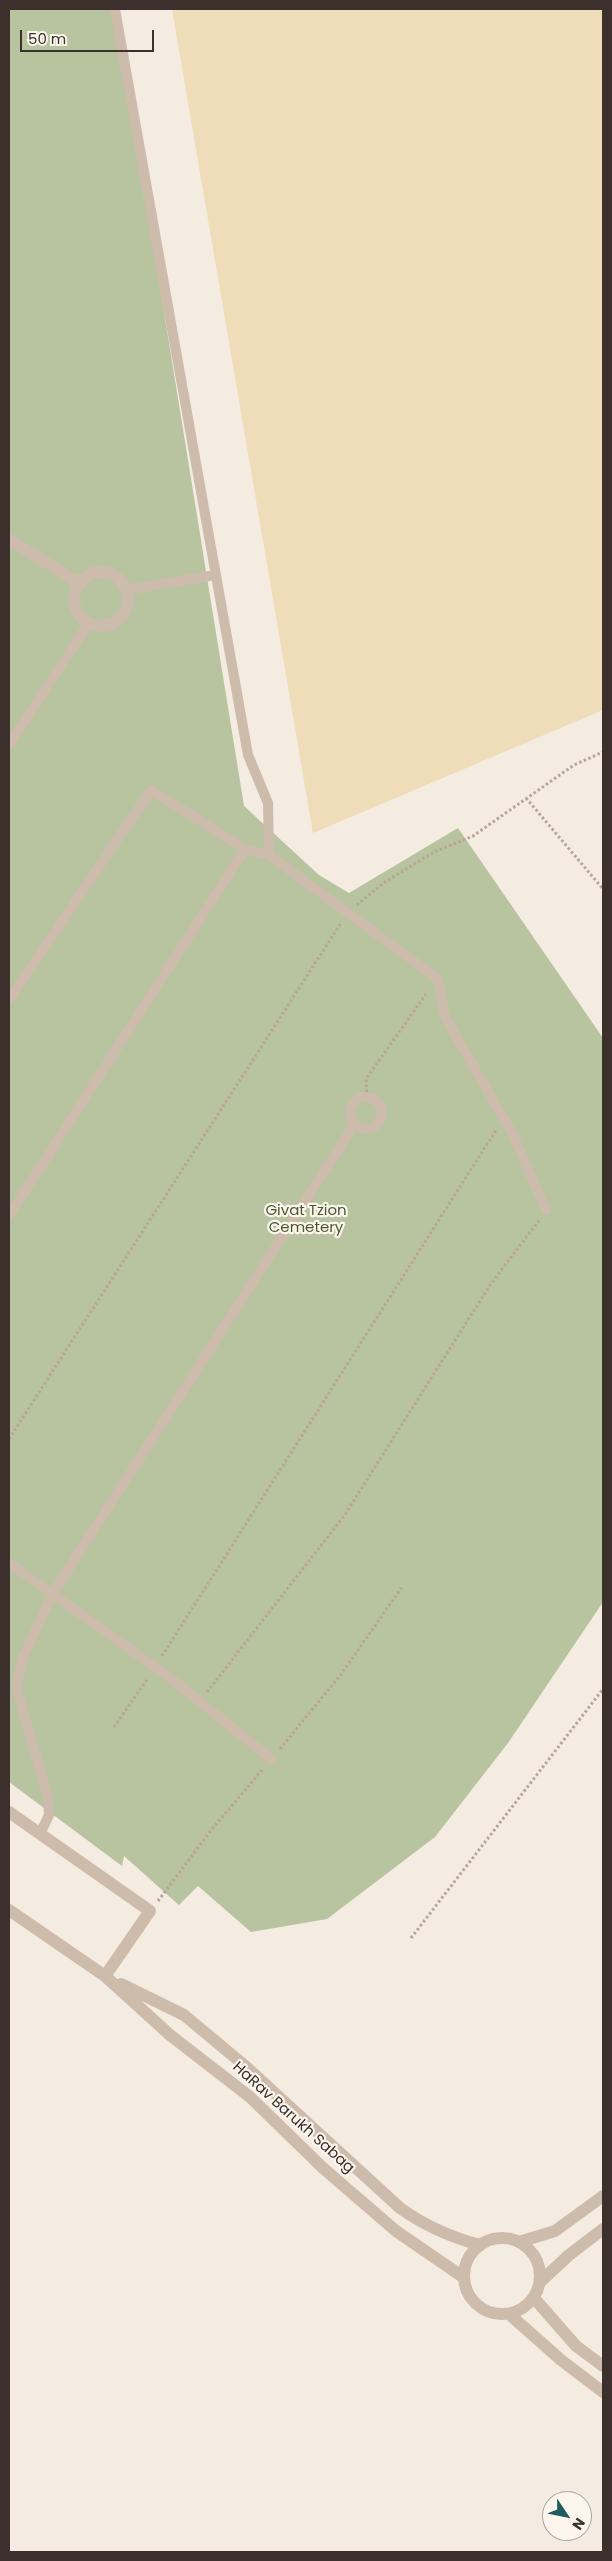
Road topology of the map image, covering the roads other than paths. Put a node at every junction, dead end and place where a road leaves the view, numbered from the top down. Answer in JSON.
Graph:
{"nodes":[{"id":1,"x":115,"y":9,"type":"edge"},
{"id":2,"x":9,"y":539,"type":"edge"},
{"id":3,"x":215,"y":575,"type":"junction"},
{"id":4,"x":80,"y":584,"type":"junction"},
{"id":5,"x":127,"y":590,"type":"junction"},
{"id":6,"x":89,"y":623,"type":"junction"},
{"id":7,"x":9,"y":746,"type":"edge"},
{"id":8,"x":245,"y":849,"type":"junction"},
{"id":9,"x":269,"y":855,"type":"junction"},
{"id":10,"x":9,"y":1000,"type":"edge"},
{"id":11,"x":354,"y":1125,"type":"junction"},
{"id":12,"x":546,"y":1210,"type":"road end"},
{"id":13,"x":9,"y":1216,"type":"edge"},
{"id":14,"x":9,"y":1563,"type":"edge"},
{"id":15,"x":53,"y":1593,"type":"junction"},
{"id":16,"x":271,"y":1759,"type":"dead end"},
{"id":17,"x":9,"y":1812,"type":"edge"},
{"id":18,"x":40,"y":1834,"type":"junction"},
{"id":19,"x":9,"y":1910,"type":"edge"},
{"id":20,"x":105,"y":1976,"type":"junction"},
{"id":21,"x":603,"y":2196,"type":"edge"},
{"id":22,"x":603,"y":2228,"type":"edge"},
{"id":23,"x":519,"y":2242,"type":"junction"},
{"id":24,"x":480,"y":2245,"type":"junction"},
{"id":25,"x":464,"y":2277,"type":"junction"},
{"id":26,"x":540,"y":2282,"type":"junction"},
{"id":27,"x":534,"y":2298,"type":"junction"},
{"id":28,"x":510,"y":2314,"type":"junction"},
{"id":29,"x":603,"y":2366,"type":"edge"},
{"id":30,"x":603,"y":2392,"type":"edge"}],
"edges":[{"from":1,"to":3,"type":"lane"},
{"from":2,"to":4,"type":"street"},
{"from":3,"to":5,"type":"lane"},
{"from":3,"to":9,"type":"lane"},
{"from":4,"to":5,"type":"street"},
{"from":4,"to":6,"type":"street"},
{"from":5,"to":6,"type":"street"},
{"from":6,"to":7,"type":"lane"},
{"from":8,"to":9,"type":"lane"},
{"from":8,"to":10,"type":"lane"},
{"from":8,"to":13,"type":"lane"},
{"from":9,"to":12,"type":"lane"},
{"from":11,"to":11,"type":"lane"},
{"from":11,"to":15,"type":"lane"},
{"from":14,"to":15,"type":"lane"},
{"from":15,"to":16,"type":"lane"},
{"from":15,"to":18,"type":"lane"},
{"from":17,"to":18,"type":"street"},
{"from":18,"to":20,"type":"street"},
{"from":19,"to":20,"type":"street","name":"HaRav Barukh Sabag"},
{"from":20,"to":24,"type":"street","name":"HaRav Barukh Sabag"},
{"from":20,"to":25,"type":"street","name":"HaRav Barukh Sabag"},
{"from":21,"to":23,"type":"street"},
{"from":22,"to":26,"type":"street"},
{"from":23,"to":24,"type":"street"},
{"from":23,"to":26,"type":"street"},
{"from":24,"to":25,"type":"street"},
{"from":25,"to":28,"type":"street"},
{"from":26,"to":27,"type":"street"},
{"from":27,"to":28,"type":"street"},
{"from":27,"to":29,"type":"street"},
{"from":28,"to":30,"type":"street"}]}
